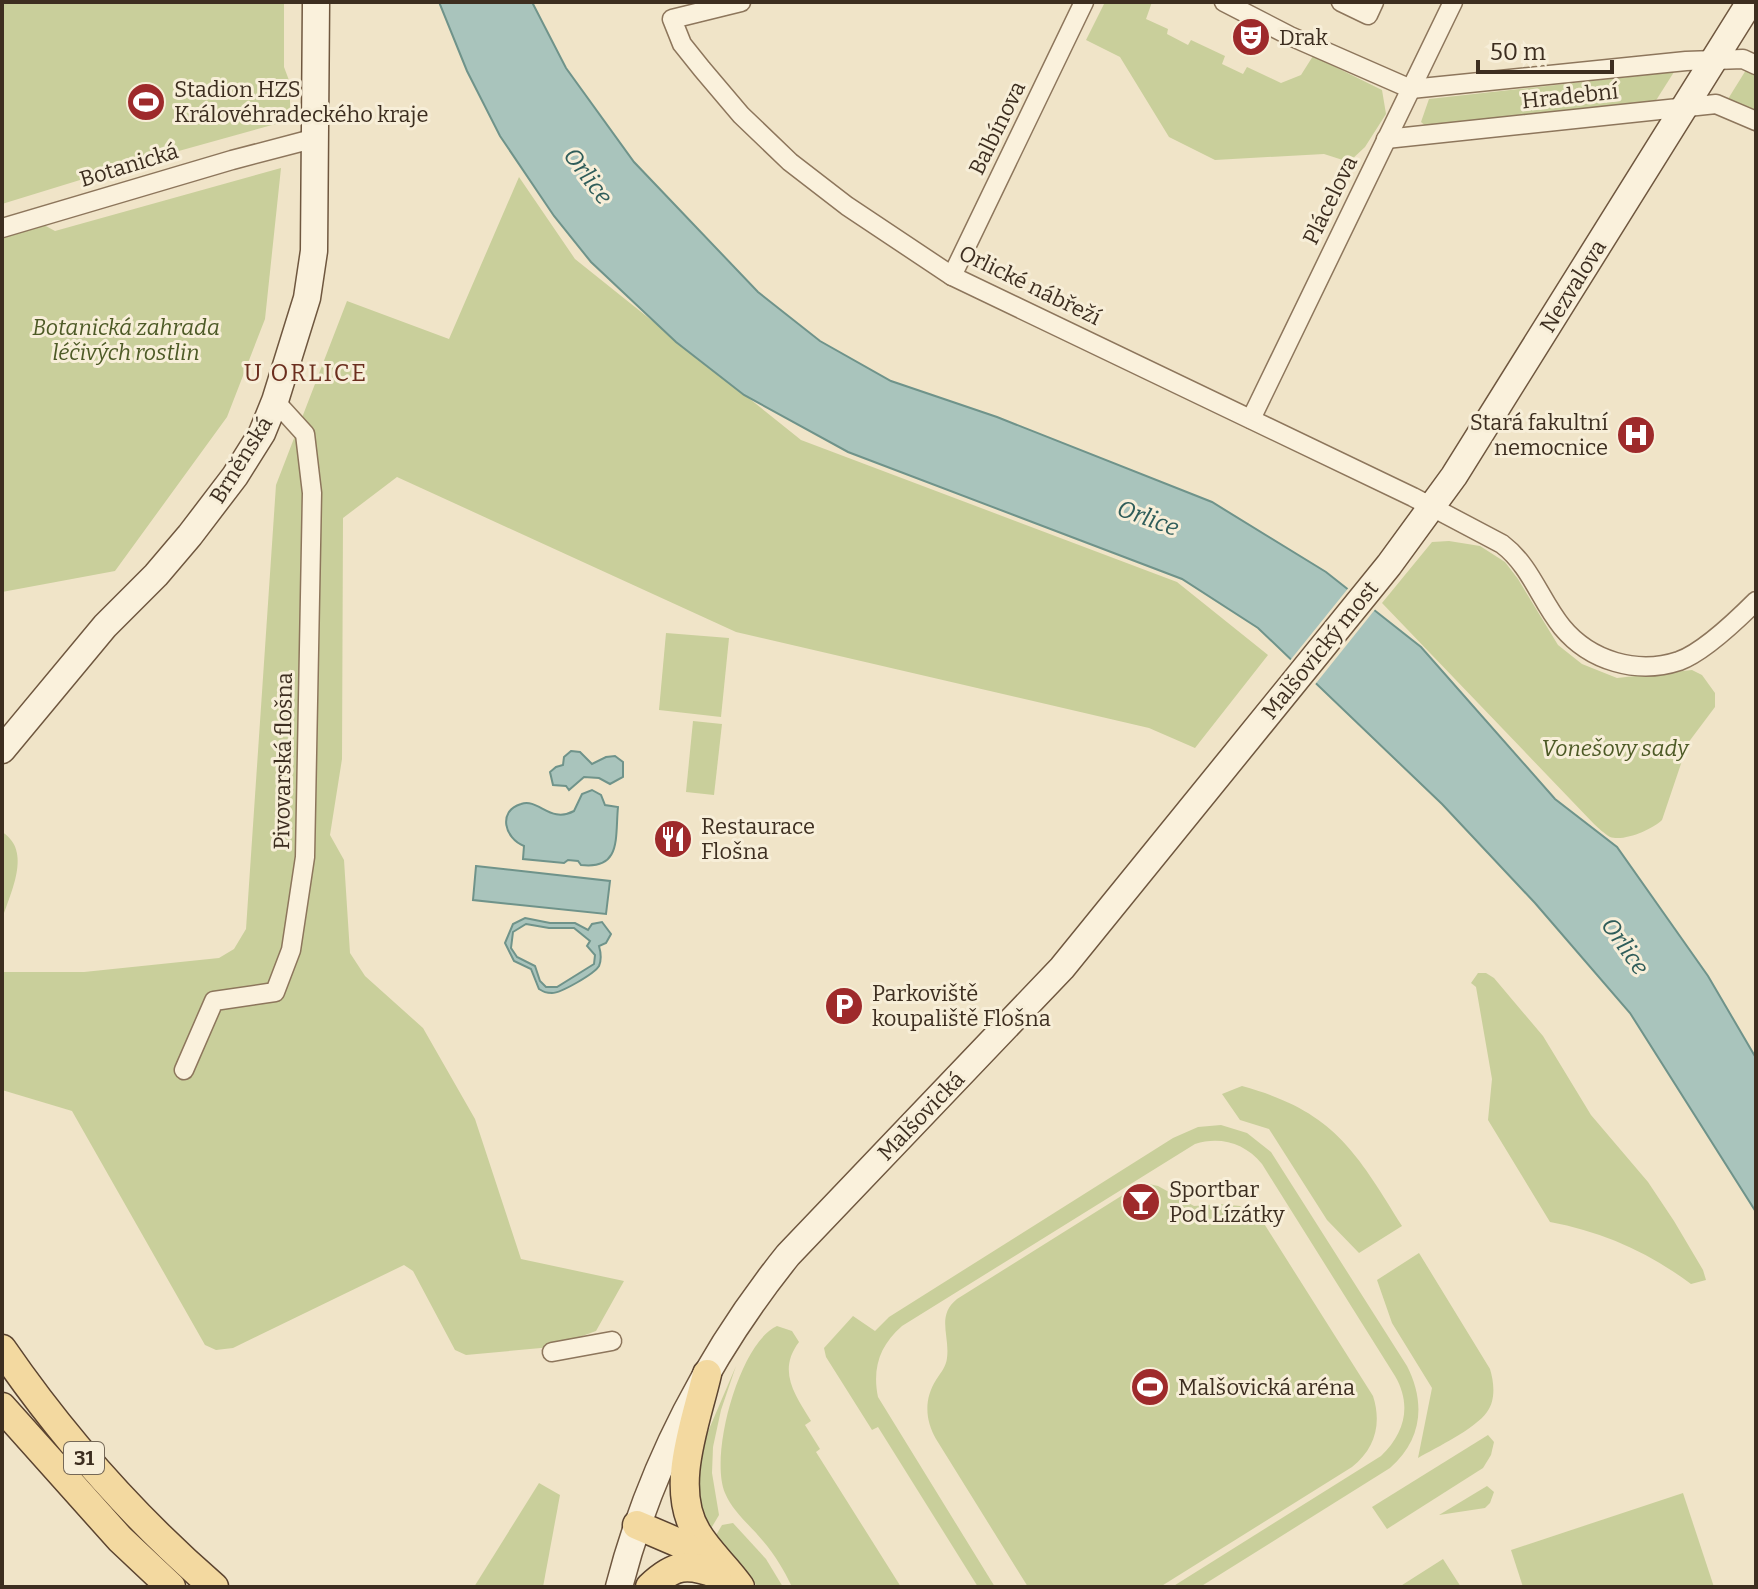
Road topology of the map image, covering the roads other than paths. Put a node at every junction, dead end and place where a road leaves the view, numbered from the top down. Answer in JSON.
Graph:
{"nodes":[{"id":1,"x":316,"y":2,"type":"edge"},
{"id":2,"x":741,"y":2,"type":"edge"},
{"id":3,"x":1084,"y":2,"type":"edge"},
{"id":4,"x":1224,"y":2,"type":"edge"},
{"id":5,"x":1342,"y":2,"type":"edge"},
{"id":6,"x":1374,"y":2,"type":"edge"},
{"id":7,"x":1453,"y":2,"type":"edge"},
{"id":8,"x":1750,"y":2,"type":"edge"},
{"id":9,"x":1712,"y":60,"type":"junction"},
{"id":10,"x":1756,"y":65,"type":"edge"},
{"id":11,"x":1411,"y":89,"type":"junction"},
{"id":12,"x":1683,"y":108,"type":"junction"},
{"id":13,"x":1756,"y":121,"type":"edge"},
{"id":14,"x":316,"y":138,"type":"junction"},
{"id":15,"x":1386,"y":139,"type":"junction"},
{"id":16,"x":2,"y":228,"type":"edge"},
{"id":17,"x":952,"y":276,"type":"junction"},
{"id":18,"x":275,"y":401,"type":"junction"},
{"id":19,"x":1251,"y":419,"type":"junction"},
{"id":20,"x":1432,"y":508,"type":"junction"},
{"id":21,"x":1389,"y":565,"type":"joint"},
{"id":22,"x":1756,"y":601,"type":"edge"},
{"id":23,"x":1251,"y":736,"type":"joint"},
{"id":24,"x":2,"y":750,"type":"edge"},
{"id":25,"x":184,"y":1070,"type":"dead end"},
{"id":26,"x":612,"y":1341,"type":"dead end"},
{"id":27,"x":2,"y":1349,"type":"edge"},
{"id":28,"x":552,"y":1352,"type":"dead end"},
{"id":29,"x":707,"y":1374,"type":"junction"},
{"id":30,"x":2,"y":1407,"type":"edge"},
{"id":31,"x":637,"y":1525,"type":"junction"},
{"id":32,"x":171,"y":1587,"type":"edge"},
{"id":33,"x":214,"y":1587,"type":"edge"},
{"id":34,"x":619,"y":1587,"type":"edge"},
{"id":35,"x":650,"y":1587,"type":"edge"},
{"id":36,"x":740,"y":1587,"type":"edge"}],
"edges":[{"from":1,"to":14,"type":"street","name":"Brněnská"},
{"from":2,"to":17,"type":"street","name":"Orlické nábřeží"},
{"from":3,"to":17,"type":"street","name":"Balbínova"},
{"from":4,"to":11,"type":"street","name":"Hradební"},
{"from":5,"to":6,"type":"street"},
{"from":7,"to":11,"type":"street","name":"Plácelova"},
{"from":8,"to":9,"type":"street","name":"Nezvalova"},
{"from":9,"to":10,"type":"street","name":"Hradební"},
{"from":9,"to":11,"type":"street","name":"Hradební"},
{"from":9,"to":12,"type":"street","name":"Nezvalova"},
{"from":11,"to":15,"type":"street","name":"Plácelova"},
{"from":12,"to":13,"type":"street","name":"Hradební"},
{"from":12,"to":15,"type":"street","name":"Hradební"},
{"from":12,"to":20,"type":"street","name":"Nezvalova"},
{"from":14,"to":16,"type":"street","name":"Botanická"},
{"from":14,"to":18,"type":"street","name":"Brněnská"},
{"from":15,"to":19,"type":"street","name":"Plácelova"},
{"from":17,"to":19,"type":"street","name":"Orlické nábřeží"},
{"from":18,"to":24,"type":"street","name":"Brněnská"},
{"from":18,"to":25,"type":"street","name":"Pivovarská flošna"},
{"from":19,"to":20,"type":"street","name":"Orlické nábřeží"},
{"from":20,"to":21,"type":"street","name":"Nezvalova"},
{"from":20,"to":22,"type":"street","name":"Orlické nábřeží"},
{"from":21,"to":23,"type":"street","name":"Malšovický most"},
{"from":23,"to":29,"type":"street","name":"Malšovická"},
{"from":26,"to":28,"type":"street"},
{"from":27,"to":33,"type":"main road","number":"31"},
{"from":29,"to":31,"type":"street","name":"Malšovická"},
{"from":29,"to":36,"type":"main road"},
{"from":30,"to":32,"type":"main road","number":"31"},
{"from":31,"to":34,"type":"street","name":"Malšovická"},
{"from":31,"to":36,"type":"main road"},
{"from":35,"to":36,"type":"main road"}]}
